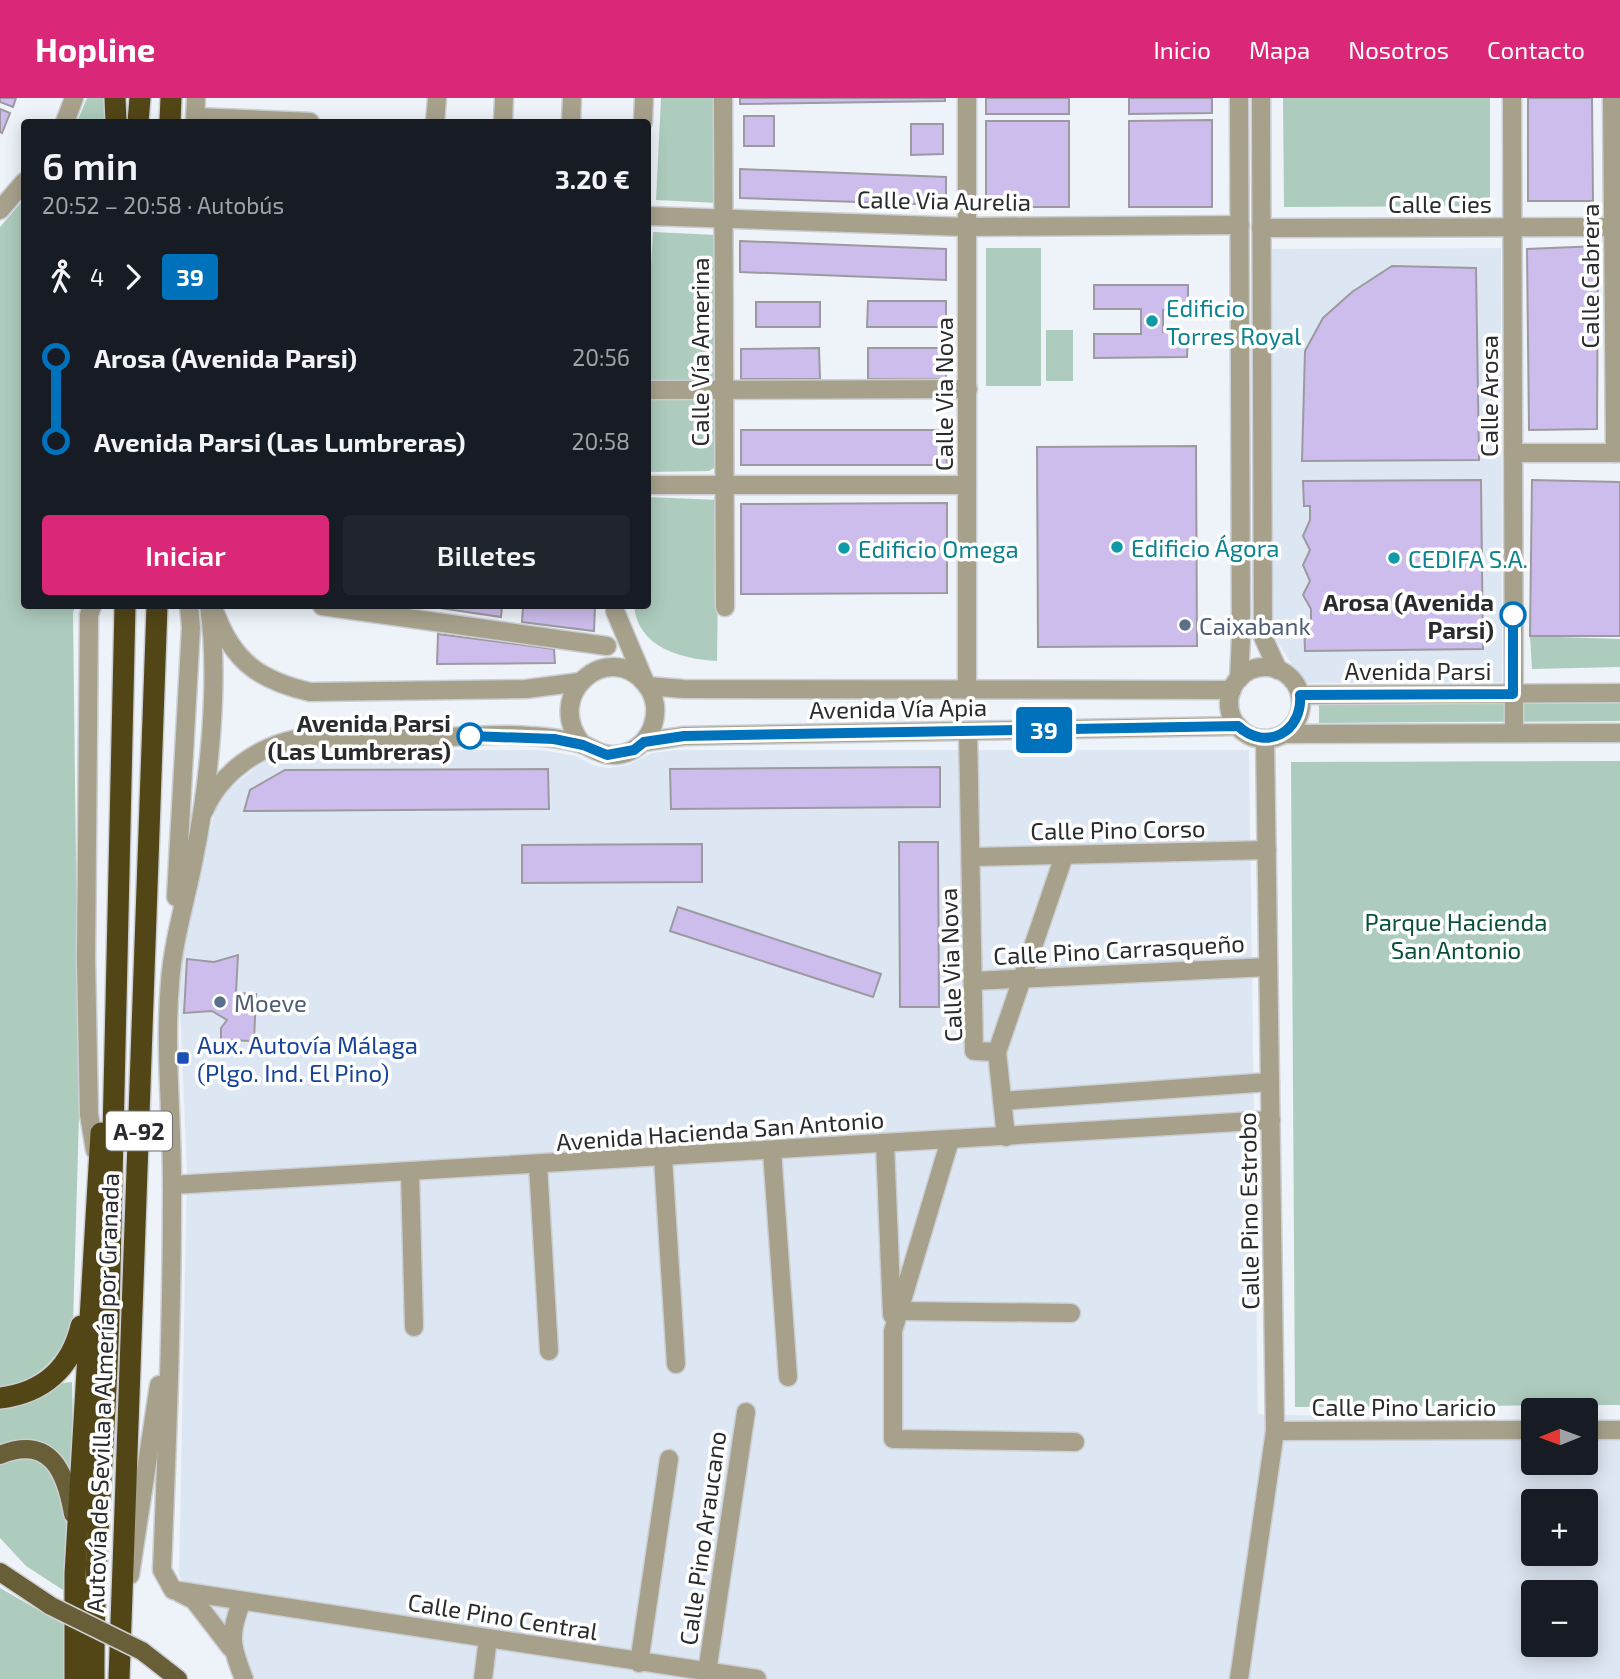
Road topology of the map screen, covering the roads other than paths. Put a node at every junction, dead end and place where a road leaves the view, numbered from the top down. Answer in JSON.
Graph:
{"nodes":[{"id":1,"x":74,"y":98,"type":"edge"},
{"id":2,"x":115,"y":98,"type":"edge"},
{"id":3,"x":140,"y":98,"type":"edge"},
{"id":4,"x":171,"y":98,"type":"edge"},
{"id":5,"x":196,"y":98,"type":"edge"},
{"id":6,"x":436,"y":98,"type":"edge"},
{"id":7,"x":504,"y":98,"type":"edge"},
{"id":8,"x":572,"y":98,"type":"edge"},
{"id":9,"x":644,"y":98,"type":"edge"},
{"id":10,"x":723,"y":98,"type":"edge"},
{"id":11,"x":967,"y":98,"type":"edge"},
{"id":12,"x":1239,"y":98,"type":"edge"},
{"id":13,"x":1261,"y":98,"type":"edge"},
{"id":14,"x":1512,"y":98,"type":"edge"},
{"id":15,"x":1612,"y":98,"type":"edge"},
{"id":16,"x":66,"y":119,"type":"edge"},
{"id":17,"x":116,"y":119,"type":"edge"},
{"id":18,"x":138,"y":119,"type":"edge"},
{"id":19,"x":170,"y":119,"type":"edge"},
{"id":20,"x":196,"y":119,"type":"edge"},
{"id":21,"x":435,"y":119,"type":"edge"},
{"id":22,"x":503,"y":119,"type":"edge"},
{"id":23,"x":571,"y":119,"type":"edge"},
{"id":24,"x":643,"y":119,"type":"edge"},
{"id":25,"x":21,"y":185,"type":"edge"},
{"id":26,"x":3,"y":202,"type":"edge"},
{"id":27,"x":651,"y":216,"type":"edge"},
{"id":28,"x":723,"y":218,"type":"junction"},
{"id":29,"x":1240,"y":225,"type":"junction"},
{"id":30,"x":966,"y":227,"type":"junction"},
{"id":31,"x":1512,"y":227,"type":"junction"},
{"id":32,"x":1617,"y":227,"type":"edge"},
{"id":33,"x":1261,"y":228,"type":"junction"},
{"id":34,"x":724,"y":389,"type":"junction"},
{"id":35,"x":968,"y":389,"type":"junction"},
{"id":36,"x":651,"y":390,"type":"edge"},
{"id":37,"x":1513,"y":453,"type":"junction"},
{"id":38,"x":1618,"y":453,"type":"edge"},
{"id":39,"x":651,"y":485,"type":"edge"},
{"id":40,"x":724,"y":485,"type":"junction"},
{"id":41,"x":967,"y":485,"type":"junction"},
{"id":42,"x":724,"y":607,"type":"dead end"},
{"id":43,"x":91,"y":609,"type":"edge"},
{"id":44,"x":125,"y":609,"type":"edge"},
{"id":45,"x":157,"y":609,"type":"edge"},
{"id":46,"x":189,"y":609,"type":"edge"},
{"id":47,"x":211,"y":609,"type":"edge"},
{"id":48,"x":212,"y":609,"type":"edge"},
{"id":49,"x":363,"y":609,"type":"edge"},
{"id":50,"x":615,"y":609,"type":"edge"},
{"id":51,"x":615,"y":609,"type":"edge"},
{"id":52,"x":431,"y":614,"type":"edge"},
{"id":53,"x":607,"y":646,"type":"junction"},
{"id":54,"x":1278,"y":670,"type":"junction"},
{"id":55,"x":586,"y":677,"type":"junction"},
{"id":56,"x":646,"y":684,"type":"junction"},
{"id":57,"x":1235,"y":684,"type":"junction"},
{"id":58,"x":967,"y":689,"type":"junction"},
{"id":59,"x":1620,"y":693,"type":"edge"},
{"id":60,"x":1513,"y":694,"type":"junction"},
{"id":61,"x":1300,"y":695,"type":"junction"},
{"id":62,"x":1238,"y":726,"type":"junction"},
{"id":63,"x":968,"y":731,"type":"junction"},
{"id":64,"x":1514,"y":733,"type":"junction"},
{"id":65,"x":1620,"y":733,"type":"edge"},
{"id":66,"x":1284,"y":734,"type":"junction"},
{"id":67,"x":1265,"y":739,"type":"junction"},
{"id":68,"x":644,"y":742,"type":"junction"},
{"id":69,"x":583,"y":745,"type":"junction"},
{"id":70,"x":199,"y":823,"type":"junction"},
{"id":71,"x":1266,"y":850,"type":"junction"},
{"id":72,"x":1064,"y":856,"type":"junction"},
{"id":73,"x":971,"y":857,"type":"junction"},
{"id":74,"x":173,"y":946,"type":"junction"},
{"id":75,"x":1268,"y":967,"type":"junction"},
{"id":76,"x":1023,"y":978,"type":"junction"},
{"id":77,"x":973,"y":981,"type":"junction"},
{"id":78,"x":114,"y":1037,"type":"junction"},
{"id":79,"x":997,"y":1052,"type":"junction"},
{"id":80,"x":1270,"y":1082,"type":"junction"},
{"id":81,"x":1002,"y":1101,"type":"junction"},
{"id":82,"x":1271,"y":1120,"type":"junction"},
{"id":83,"x":1006,"y":1137,"type":"junction"},
{"id":84,"x":950,"y":1140,"type":"junction"},
{"id":85,"x":885,"y":1144,"type":"junction"},
{"id":86,"x":772,"y":1151,"type":"junction"},
{"id":87,"x":663,"y":1158,"type":"junction"},
{"id":88,"x":97,"y":1165,"type":"junction"},
{"id":89,"x":538,"y":1166,"type":"junction"},
{"id":90,"x":410,"y":1173,"type":"junction"},
{"id":91,"x":173,"y":1185,"type":"junction"},
{"id":92,"x":94,"y":1273,"type":"junction"},
{"id":93,"x":172,"y":1298,"type":"junction"},
{"id":94,"x":899,"y":1311,"type":"junction"},
{"id":95,"x":1070,"y":1313,"type":"dead end"},
{"id":96,"x":414,"y":1328,"type":"dead end"},
{"id":97,"x":893,"y":1331,"type":"junction"},
{"id":98,"x":549,"y":1350,"type":"dead end"},
{"id":99,"x":676,"y":1364,"type":"dead end"},
{"id":100,"x":788,"y":1377,"type":"dead end"},
{"id":101,"x":0,"y":1398,"type":"edge"},
{"id":102,"x":746,"y":1412,"type":"dead end"},
{"id":103,"x":1521,"y":1430,"type":"edge"},
{"id":104,"x":1598,"y":1430,"type":"edge"},
{"id":105,"x":1620,"y":1430,"type":"edge"},
{"id":106,"x":1275,"y":1431,"type":"junction"},
{"id":107,"x":1075,"y":1442,"type":"dead end"},
{"id":108,"x":0,"y":1455,"type":"edge"},
{"id":109,"x":669,"y":1459,"type":"dead end"},
{"id":110,"x":0,"y":1572,"type":"edge"},
{"id":111,"x":75,"y":1574,"type":"junction"},
{"id":112,"x":173,"y":1590,"type":"junction"},
{"id":113,"x":242,"y":1601,"type":"junction"},
{"id":114,"x":488,"y":1638,"type":"junction"},
{"id":115,"x":232,"y":1648,"type":"junction"},
{"id":116,"x":118,"y":1656,"type":"junction"},
{"id":117,"x":635,"y":1668,"type":"edge"},
{"id":118,"x":707,"y":1672,"type":"junction"},
{"id":119,"x":745,"y":1678,"type":"edge"},
{"id":120,"x":75,"y":1679,"type":"edge"},
{"id":121,"x":94,"y":1679,"type":"edge"},
{"id":122,"x":120,"y":1679,"type":"edge"},
{"id":123,"x":178,"y":1679,"type":"edge"},
{"id":124,"x":244,"y":1679,"type":"edge"},
{"id":125,"x":483,"y":1679,"type":"edge"},
{"id":126,"x":1239,"y":1679,"type":"edge"}],
"edges":[{"from":1,"to":16,"type":"street"},
{"from":2,"to":17,"type":"highway"},
{"from":3,"to":18,"type":"highway"},
{"from":4,"to":19,"type":"highway"},
{"from":5,"to":20,"type":"street"},
{"from":6,"to":21,"type":"street"},
{"from":7,"to":22,"type":"street"},
{"from":8,"to":23,"type":"street"},
{"from":9,"to":24,"type":"street"},
{"from":10,"to":28,"type":"street","name":"Calle Vía Amerina"},
{"from":11,"to":30,"type":"street","name":"Calle Via Nova"},
{"from":12,"to":29,"type":"street"},
{"from":13,"to":33,"type":"street"},
{"from":14,"to":31,"type":"street","name":"Calle Arosa"},
{"from":15,"to":32,"type":"street","name":"Calle Cabrera"},
{"from":25,"to":26,"type":"street"},
{"from":27,"to":28,"type":"street","name":"Calle Via Aurelia"},
{"from":28,"to":30,"type":"street","name":"Calle Via Aurelia"},
{"from":28,"to":34,"type":"street","name":"Calle Vía Amerina"},
{"from":29,"to":30,"type":"street","name":"Calle Via Aurelia"},
{"from":29,"to":57,"type":"street"},
{"from":30,"to":35,"type":"street","name":"Calle Via Nova"},
{"from":31,"to":32,"type":"street","name":"Calle Cies"},
{"from":31,"to":33,"type":"street","name":"Calle Cies"},
{"from":31,"to":37,"type":"street","name":"Calle Arosa"},
{"from":32,"to":38,"type":"street","name":"Calle Cabrera"},
{"from":33,"to":54,"type":"street"},
{"from":34,"to":35,"type":"street"},
{"from":34,"to":36,"type":"street"},
{"from":34,"to":40,"type":"street","name":"Calle Vía Amerina"},
{"from":35,"to":41,"type":"street","name":"Calle Via Nova"},
{"from":37,"to":38,"type":"street"},
{"from":37,"to":60,"type":"street","name":"Calle Arosa"},
{"from":39,"to":40,"type":"street"},
{"from":40,"to":41,"type":"street"},
{"from":40,"to":42,"type":"street","name":"Calle Vía Amerina"},
{"from":41,"to":58,"type":"street","name":"Calle Via Nova"},
{"from":43,"to":88,"type":"street"},
{"from":44,"to":78,"type":"highway","name":"Autovía de Sevilla a Almería por Granada","number":"A-92"},
{"from":45,"to":116,"type":"highway","name":"Autovía de Sevilla a Almería por Granada","number":"A-92"},
{"from":46,"to":74,"type":"street"},
{"from":47,"to":70,"type":"street"},
{"from":48,"to":55,"type":"street"},
{"from":49,"to":52,"type":"street"},
{"from":50,"to":53,"type":"street"},
{"from":51,"to":56,"type":"street"},
{"from":52,"to":53,"type":"street"},
{"from":53,"to":55,"type":"street"},
{"from":54,"to":57,"type":"street"},
{"from":54,"to":61,"type":"street"},
{"from":55,"to":56,"type":"street"},
{"from":55,"to":69,"type":"street"},
{"from":56,"to":58,"type":"street","name":"Avenida Vía Apia"},
{"from":56,"to":68,"type":"street"},
{"from":57,"to":58,"type":"street","name":"Avenida Vía Apia"},
{"from":57,"to":62,"type":"street"},
{"from":59,"to":60,"type":"street","name":"Avenida Parsi"},
{"from":60,"to":61,"type":"street","name":"Avenida Parsi"},
{"from":60,"to":64,"type":"street","name":"Calle Arosa"},
{"from":61,"to":66,"type":"street"},
{"from":62,"to":63,"type":"street","name":"Avenida Vía Apia"},
{"from":62,"to":67,"type":"street"},
{"from":63,"to":68,"type":"street","name":"Avenida Vía Apia"},
{"from":63,"to":73,"type":"street","name":"Calle Via Nova"},
{"from":64,"to":65,"type":"street"},
{"from":64,"to":66,"type":"street"},
{"from":66,"to":67,"type":"street"},
{"from":67,"to":71,"type":"street","name":"Calle Pino Estrobo"},
{"from":68,"to":69,"type":"street"},
{"from":69,"to":70,"type":"street"},
{"from":70,"to":74,"type":"street"},
{"from":71,"to":72,"type":"street","name":"Calle Pino Corso"},
{"from":71,"to":75,"type":"street","name":"Calle Pino Estrobo"},
{"from":72,"to":73,"type":"street","name":"Calle Pino Corso"},
{"from":72,"to":76,"type":"street"},
{"from":73,"to":77,"type":"street","name":"Calle Via Nova"},
{"from":74,"to":91,"type":"street"},
{"from":75,"to":76,"type":"street","name":"Calle Pino Carrasqueño"},
{"from":75,"to":80,"type":"street","name":"Calle Pino Estrobo"},
{"from":76,"to":77,"type":"street","name":"Calle Pino Carrasqueño"},
{"from":76,"to":79,"type":"street"},
{"from":77,"to":79,"type":"street","name":"Calle Via Nova"},
{"from":78,"to":88,"type":"highway"},
{"from":78,"to":121,"type":"highway","name":"Autovía de Sevilla a Almería por Granada","number":"A-92"},
{"from":79,"to":81,"type":"street"},
{"from":80,"to":81,"type":"street"},
{"from":80,"to":82,"type":"street","name":"Calle Pino Estrobo"},
{"from":81,"to":83,"type":"street"},
{"from":82,"to":83,"type":"street","name":"Avenida Hacienda San Antonio"},
{"from":82,"to":106,"type":"street","name":"Calle Pino Estrobo"},
{"from":83,"to":84,"type":"street","name":"Avenida Hacienda San Antonio"},
{"from":84,"to":85,"type":"street","name":"Avenida Hacienda San Antonio"},
{"from":84,"to":94,"type":"street"},
{"from":85,"to":86,"type":"street","name":"Avenida Hacienda San Antonio"},
{"from":85,"to":97,"type":"street"},
{"from":86,"to":87,"type":"street","name":"Avenida Hacienda San Antonio"},
{"from":86,"to":100,"type":"street"},
{"from":87,"to":89,"type":"street","name":"Avenida Hacienda San Antonio"},
{"from":87,"to":99,"type":"street"},
{"from":88,"to":92,"type":"highway"},
{"from":89,"to":90,"type":"street","name":"Avenida Hacienda San Antonio"},
{"from":89,"to":98,"type":"street"},
{"from":90,"to":91,"type":"street","name":"Avenida Hacienda San Antonio"},
{"from":90,"to":96,"type":"street"},
{"from":91,"to":93,"type":"street"},
{"from":92,"to":101,"type":"highway"},
{"from":92,"to":111,"type":"highway"},
{"from":93,"to":112,"type":"street"},
{"from":93,"to":116,"type":"street"},
{"from":94,"to":95,"type":"street"},
{"from":94,"to":97,"type":"street"},
{"from":97,"to":107,"type":"street"},
{"from":102,"to":118,"type":"street","name":"Calle Pino Araucano"},
{"from":103,"to":106,"type":"street","name":"Calle Pino Laricio"},
{"from":104,"to":105,"type":"street"},
{"from":106,"to":126,"type":"street","name":"Calle Pino Estrobo"},
{"from":108,"to":111,"type":"main road"},
{"from":109,"to":117,"type":"street"},
{"from":110,"to":123,"type":"main road","bridge":true},
{"from":111,"to":120,"type":"highway"},
{"from":112,"to":113,"type":"street","name":"Calle Pino Central"},
{"from":112,"to":115,"type":"street"},
{"from":113,"to":114,"type":"street","name":"Calle Pino Central"},
{"from":113,"to":115,"type":"street"},
{"from":114,"to":117,"type":"street","name":"Calle Pino Central"},
{"from":114,"to":125,"type":"street"},
{"from":115,"to":124,"type":"street"},
{"from":116,"to":122,"type":"highway","name":"Autovía de Sevilla a Almería por Granada","number":"A-92"},
{"from":117,"to":118,"type":"street","name":"Calle Pino Central"},
{"from":118,"to":119,"type":"street","name":"Calle Pino Central"}]}
